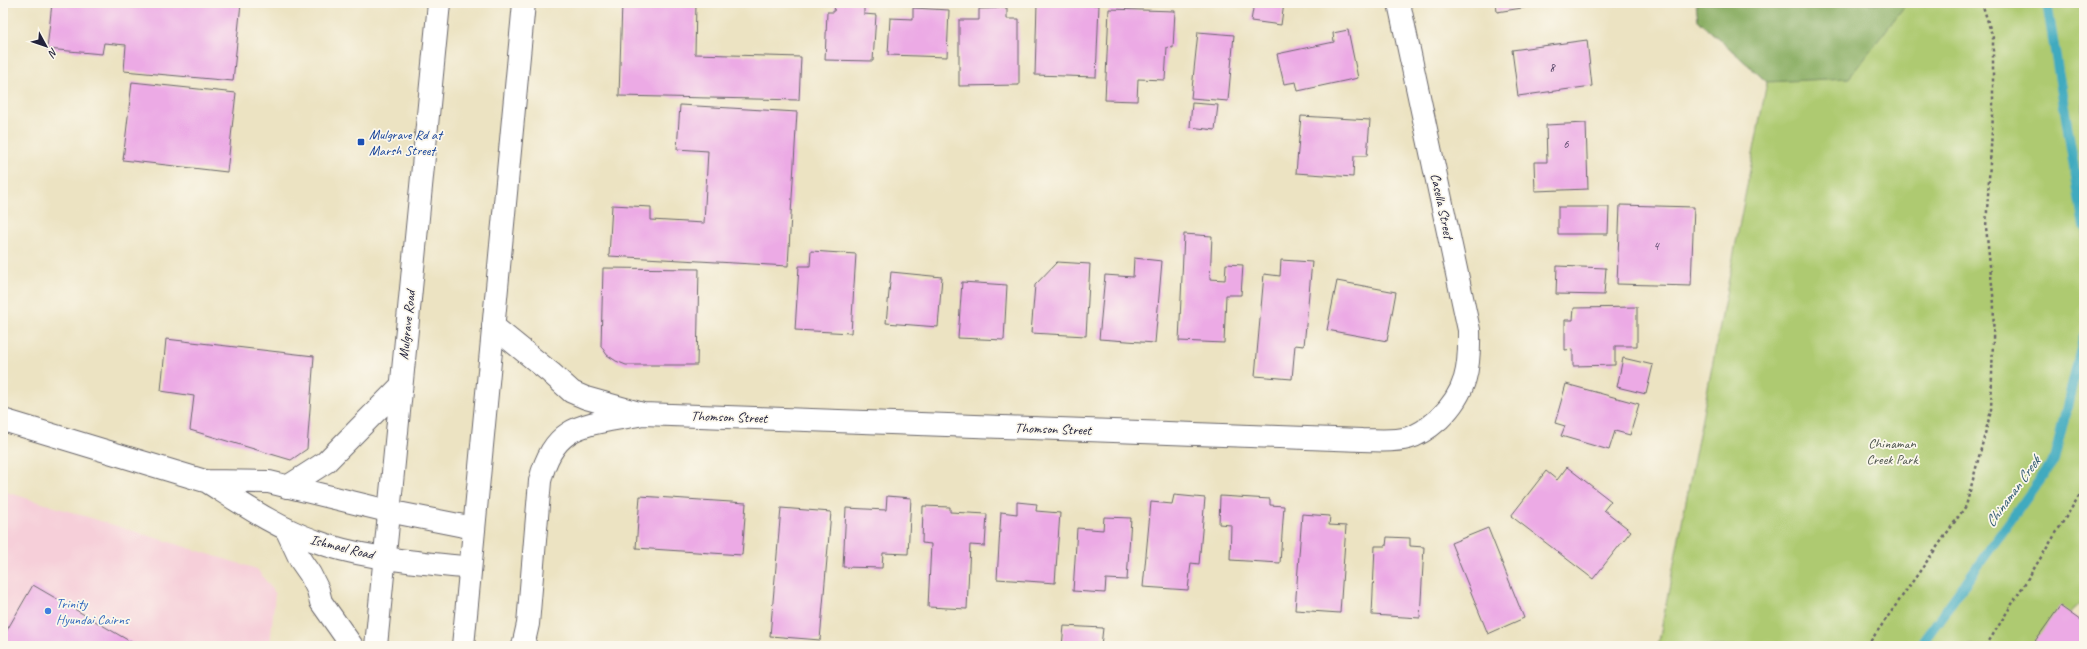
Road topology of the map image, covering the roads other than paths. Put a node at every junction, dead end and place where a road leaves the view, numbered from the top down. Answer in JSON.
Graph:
{"nodes":[{"id":1,"x":439,"y":3,"type":"edge"},
{"id":2,"x":524,"y":3,"type":"edge"},
{"id":3,"x":1399,"y":3,"type":"edge"},
{"id":4,"x":493,"y":326,"type":"junction"},
{"id":5,"x":401,"y":386,"type":"junction"},
{"id":6,"x":1451,"y":407,"type":"joint"},
{"id":7,"x":643,"y":414,"type":"junction"},
{"id":8,"x":3,"y":420,"type":"edge"},
{"id":9,"x":205,"y":481,"type":"junction"},
{"id":10,"x":287,"y":487,"type":"junction"},
{"id":11,"x":388,"y":511,"type":"junction"},
{"id":12,"x":474,"y":528,"type":"junction"},
{"id":13,"x":286,"y":529,"type":"junction"},
{"id":14,"x":383,"y":557,"type":"junction"},
{"id":15,"x":470,"y":568,"type":"junction"},
{"id":16,"x":352,"y":646,"type":"edge"},
{"id":17,"x":376,"y":646,"type":"edge"},
{"id":18,"x":463,"y":646,"type":"edge"},
{"id":19,"x":523,"y":646,"type":"edge"}],
"edges":[{"from":1,"to":5,"type":"street","name":"Mulgrave Road"},
{"from":2,"to":4,"type":"street"},
{"from":3,"to":6,"type":"street","name":"Casella Street"},
{"from":4,"to":7,"type":"street","name":"Thomson Street"},
{"from":4,"to":12,"type":"street"},
{"from":5,"to":10,"type":"street"},
{"from":5,"to":11,"type":"street","name":"Mulgrave Road"},
{"from":6,"to":7,"type":"street","name":"Thomson Street"},
{"from":7,"to":19,"type":"street","name":"Thomson Street"},
{"from":8,"to":9,"type":"street","name":"Ishmael Road"},
{"from":9,"to":10,"type":"street","name":"Ishmael Road"},
{"from":9,"to":13,"type":"street","name":"Ishmael Road"},
{"from":10,"to":11,"type":"street","name":"Ishmael Road"},
{"from":11,"to":12,"type":"street","name":"Ishmael Road"},
{"from":11,"to":14,"type":"street","name":"Mulgrave Road"},
{"from":12,"to":15,"type":"street"},
{"from":13,"to":14,"type":"street","name":"Ishmael Road"},
{"from":13,"to":16,"type":"street"},
{"from":14,"to":15,"type":"street","name":"Ishmael Road"},
{"from":14,"to":17,"type":"street","name":"Mulgrave Road"},
{"from":15,"to":18,"type":"street"}]}
